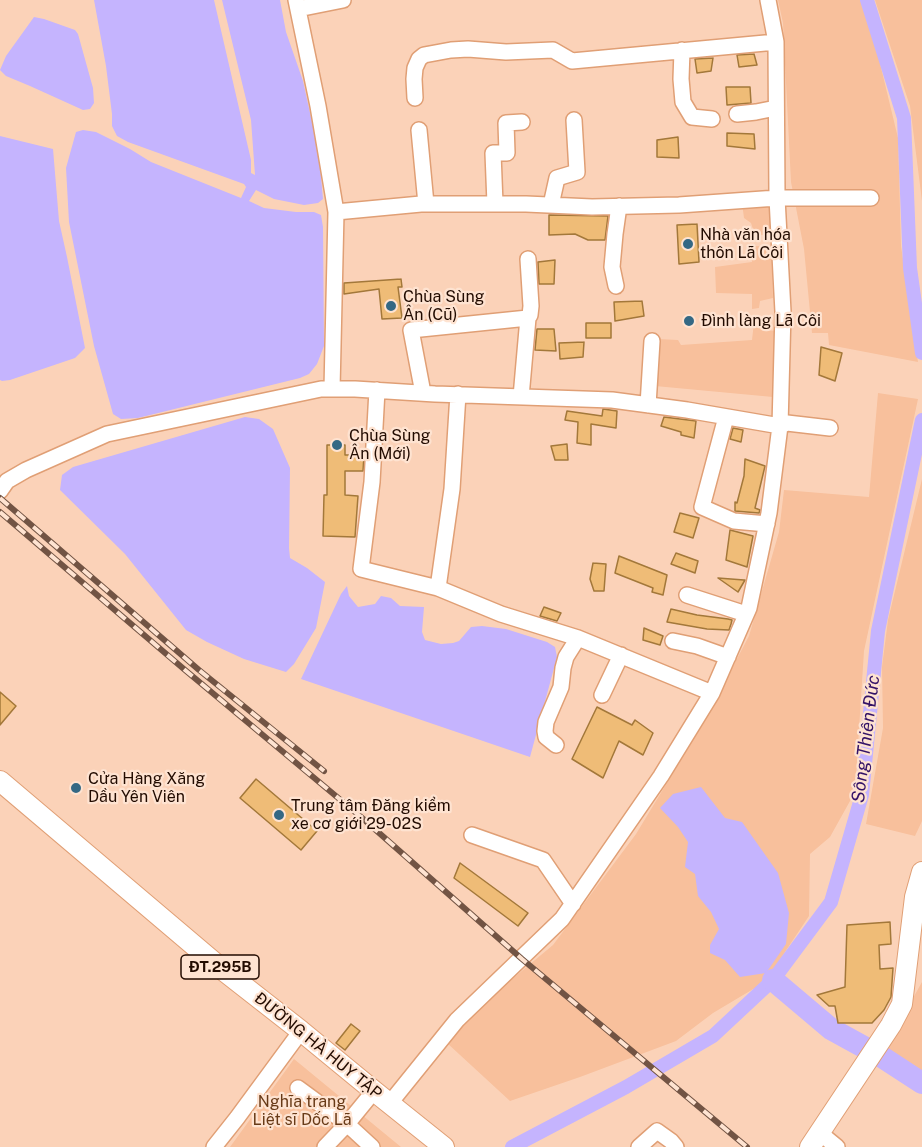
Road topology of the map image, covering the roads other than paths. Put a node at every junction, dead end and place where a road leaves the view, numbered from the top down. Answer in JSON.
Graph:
{"nodes":[{"id":1,"x":343,"y":0,"type":"edge"},
{"id":2,"x":768,"y":0,"type":"edge"},
{"id":3,"x":297,"y":4,"type":"edge"},
{"id":4,"x":776,"y":42,"type":"junction"},
{"id":5,"x":682,"y":50,"type":"junction"},
{"id":6,"x":416,"y":98,"type":"dead end"},
{"id":7,"x":776,"y":108,"type":"junction"},
{"id":8,"x":737,"y":114,"type":"dead end"},
{"id":9,"x":712,"y":119,"type":"dead end"},
{"id":10,"x":574,"y":120,"type":"dead end"},
{"id":11,"x":522,"y":122,"type":"dead end"},
{"id":12,"x":419,"y":130,"type":"dead end"},
{"id":13,"x":777,"y":198,"type":"junction"},
{"id":14,"x":871,"y":198,"type":"dead end"},
{"id":15,"x":426,"y":204,"type":"junction"},
{"id":16,"x":495,"y":204,"type":"junction"},
{"id":17,"x":551,"y":205,"type":"junction"},
{"id":18,"x":620,"y":206,"type":"junction"},
{"id":19,"x":336,"y":212,"type":"junction"},
{"id":20,"x":528,"y":259,"type":"dead end"},
{"id":21,"x":616,"y":286,"type":"dead end"},
{"id":22,"x":528,"y":318,"type":"junction"},
{"id":23,"x":652,"y":341,"type":"dead end"},
{"id":24,"x":332,"y":389,"type":"junction"},
{"id":25,"x":378,"y":390,"type":"junction"},
{"id":26,"x":423,"y":393,"type":"junction"},
{"id":27,"x":458,"y":394,"type":"junction"},
{"id":28,"x":521,"y":397,"type":"junction"},
{"id":29,"x":648,"y":405,"type":"junction"},
{"id":30,"x":726,"y":417,"type":"junction"},
{"id":31,"x":780,"y":426,"type":"junction"},
{"id":32,"x":830,"y":428,"type":"dead end"},
{"id":33,"x":0,"y":491,"type":"edge"},
{"id":34,"x":767,"y":524,"type":"junction"},
{"id":35,"x":438,"y":588,"type":"junction"},
{"id":36,"x":687,"y":594,"type":"dead end"},
{"id":37,"x":746,"y":614,"type":"junction"},
{"id":38,"x":578,"y":638,"type":"junction"},
{"id":39,"x":673,"y":641,"type":"dead end"},
{"id":40,"x":621,"y":655,"type":"junction"},
{"id":41,"x":728,"y":657,"type":"junction"},
{"id":42,"x":712,"y":693,"type":"junction"},
{"id":43,"x":602,"y":695,"type":"dead end"},
{"id":44,"x":555,"y":745,"type":"dead end"},
{"id":45,"x":0,"y":781,"type":"edge"},
{"id":46,"x":472,"y":835,"type":"dead end"},
{"id":47,"x":922,"y":872,"type":"edge"},
{"id":48,"x":573,"y":904,"type":"junction"},
{"id":49,"x":917,"y":921,"type":"edge"},
{"id":50,"x":301,"y":1030,"type":"junction"},
{"id":51,"x":298,"y":1088,"type":"dead end"},
{"id":52,"x":374,"y":1091,"type":"junction"},
{"id":53,"x":390,"y":1103,"type":"junction"},
{"id":54,"x":347,"y":1124,"type":"junction"},
{"id":55,"x":815,"y":1140,"type":"edge"},
{"id":56,"x":214,"y":1147,"type":"edge"},
{"id":57,"x":325,"y":1147,"type":"edge"},
{"id":58,"x":372,"y":1147,"type":"edge"},
{"id":59,"x":444,"y":1147,"type":"edge"},
{"id":60,"x":639,"y":1147,"type":"edge"},
{"id":61,"x":676,"y":1147,"type":"edge"},
{"id":62,"x":837,"y":1147,"type":"edge"}],
"edges":[{"from":1,"to":3,"type":"street"},
{"from":2,"to":4,"type":"street"},
{"from":3,"to":19,"type":"street"},
{"from":4,"to":5,"type":"street"},
{"from":4,"to":7,"type":"street"},
{"from":5,"to":6,"type":"street"},
{"from":5,"to":9,"type":"street"},
{"from":7,"to":8,"type":"street"},
{"from":7,"to":13,"type":"street"},
{"from":10,"to":17,"type":"street"},
{"from":11,"to":16,"type":"street"},
{"from":12,"to":15,"type":"street"},
{"from":13,"to":14,"type":"street"},
{"from":13,"to":18,"type":"street"},
{"from":13,"to":31,"type":"street"},
{"from":15,"to":16,"type":"street"},
{"from":15,"to":19,"type":"street"},
{"from":16,"to":17,"type":"street"},
{"from":17,"to":18,"type":"street"},
{"from":18,"to":21,"type":"street"},
{"from":19,"to":24,"type":"street"},
{"from":20,"to":22,"type":"street"},
{"from":22,"to":26,"type":"street"},
{"from":22,"to":28,"type":"street"},
{"from":23,"to":29,"type":"street"},
{"from":24,"to":25,"type":"street"},
{"from":24,"to":33,"type":"street"},
{"from":25,"to":26,"type":"street"},
{"from":25,"to":35,"type":"street"},
{"from":26,"to":27,"type":"street"},
{"from":27,"to":28,"type":"street"},
{"from":27,"to":35,"type":"street"},
{"from":28,"to":29,"type":"street"},
{"from":29,"to":30,"type":"street"},
{"from":30,"to":31,"type":"street"},
{"from":30,"to":34,"type":"street"},
{"from":31,"to":32,"type":"street"},
{"from":31,"to":34,"type":"street"},
{"from":34,"to":37,"type":"street"},
{"from":35,"to":38,"type":"street"},
{"from":36,"to":37,"type":"street"},
{"from":37,"to":41,"type":"street"},
{"from":38,"to":40,"type":"street"},
{"from":38,"to":44,"type":"street"},
{"from":39,"to":41,"type":"street"},
{"from":40,"to":42,"type":"street"},
{"from":40,"to":43,"type":"street"},
{"from":41,"to":42,"type":"street"},
{"from":42,"to":48,"type":"street"},
{"from":45,"to":50,"type":"main road","name":"ĐƯỜNG HÀ HUY TẬP","number":"ĐT.295B"},
{"from":46,"to":48,"type":"street"},
{"from":47,"to":49,"type":"main road"},
{"from":48,"to":53,"type":"street"},
{"from":49,"to":55,"type":"main road"},
{"from":50,"to":52,"type":"main road","name":"ĐƯỜNG HÀ HUY TẬP","number":"ĐT.295B"},
{"from":50,"to":56,"type":"street"},
{"from":51,"to":54,"type":"street"},
{"from":52,"to":53,"type":"main road","name":"ĐƯỜNG HÀ HUY TẬP","number":"ĐT.295B"},
{"from":52,"to":54,"type":"street"},
{"from":53,"to":59,"type":"main road","name":"ĐƯỜNG HÀ HUY TẬP","number":"ĐT.295B"},
{"from":54,"to":57,"type":"street"},
{"from":54,"to":58,"type":"street"},
{"from":55,"to":62,"type":"street"},
{"from":60,"to":61,"type":"street"}]}
